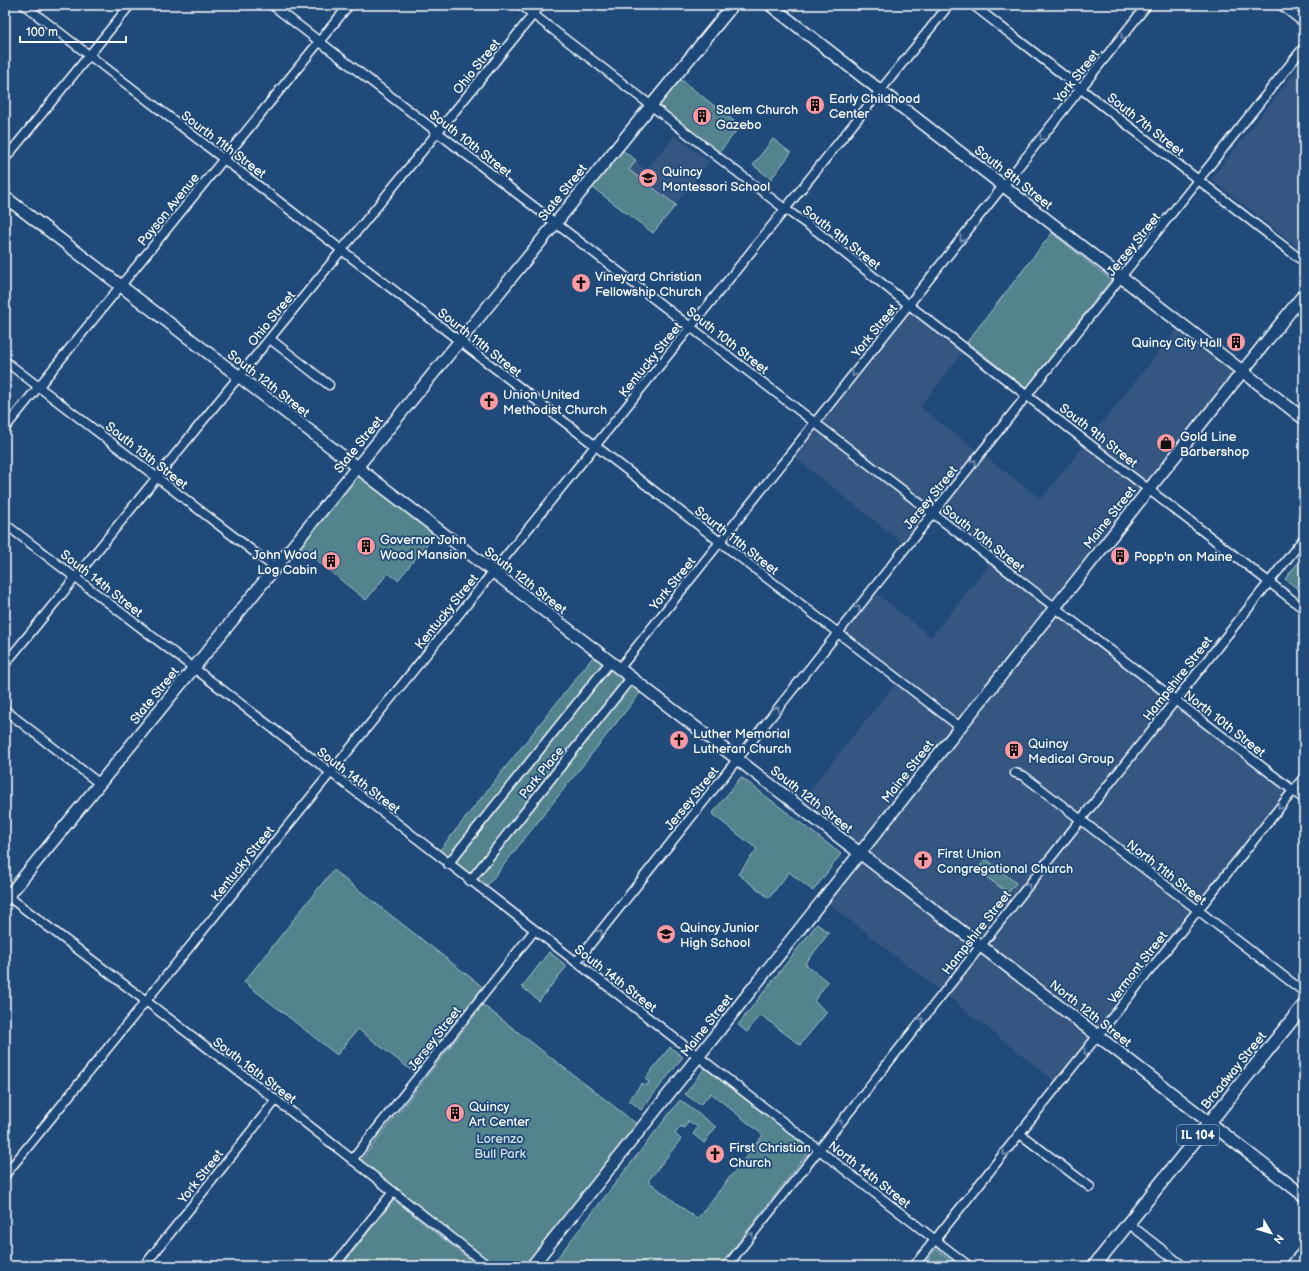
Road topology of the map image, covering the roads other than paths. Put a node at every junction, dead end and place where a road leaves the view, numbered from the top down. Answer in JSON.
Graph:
{"nodes":[{"id":1,"x":24,"y":5,"type":"edge"},
{"id":2,"x":130,"y":5,"type":"edge"},
{"id":3,"x":272,"y":5,"type":"edge"},
{"id":4,"x":349,"y":5,"type":"edge"},
{"id":5,"x":521,"y":5,"type":"edge"},
{"id":6,"x":541,"y":5,"type":"edge"},
{"id":7,"x":733,"y":5,"type":"edge"},
{"id":8,"x":770,"y":5,"type":"edge"},
{"id":9,"x":949,"y":5,"type":"edge"},
{"id":10,"x":973,"y":5,"type":"edge"},
{"id":11,"x":1147,"y":5,"type":"edge"},
{"id":12,"x":1281,"y":5,"type":"edge"},
{"id":13,"x":533,"y":14,"type":"junction"},
{"id":14,"x":1304,"y":23,"type":"edge"},
{"id":15,"x":319,"y":42,"type":"junction"},
{"id":16,"x":1304,"y":47,"type":"edge"},
{"id":17,"x":89,"y":55,"type":"junction"},
{"id":18,"x":1081,"y":89,"type":"junction"},
{"id":19,"x":880,"y":92,"type":"junction"},
{"id":20,"x":651,"y":105,"type":"junction"},
{"id":21,"x":438,"y":132,"type":"junction"},
{"id":22,"x":5,"y":159,"type":"edge"},
{"id":23,"x":224,"y":159,"type":"junction"},
{"id":24,"x":1199,"y":180,"type":"junction"},
{"id":25,"x":1004,"y":187,"type":"junction"},
{"id":26,"x":5,"y":197,"type":"edge"},
{"id":27,"x":785,"y":209,"type":"junction"},
{"id":28,"x":555,"y":223,"type":"junction"},
{"id":29,"x":342,"y":250,"type":"junction"},
{"id":30,"x":1304,"y":262,"type":"edge"},
{"id":31,"x":1121,"y":277,"type":"junction"},
{"id":32,"x":121,"y":286,"type":"junction"},
{"id":33,"x":1304,"y":294,"type":"edge"},
{"id":34,"x":909,"y":305,"type":"junction"},
{"id":35,"x":691,"y":327,"type":"junction"},
{"id":36,"x":270,"y":339,"type":"junction"},
{"id":37,"x":459,"y":341,"type":"junction"},
{"id":38,"x":5,"y":361,"type":"edge"},
{"id":39,"x":1242,"y":372,"type":"junction"},
{"id":40,"x":239,"y":377,"type":"junction"},
{"id":41,"x":329,"y":385,"type":"dead end"},
{"id":42,"x":39,"y":386,"type":"junction"},
{"id":43,"x":1027,"y":395,"type":"junction"},
{"id":44,"x":1304,"y":419,"type":"edge"},
{"id":45,"x":815,"y":423,"type":"junction"},
{"id":46,"x":5,"y":428,"type":"edge"},
{"id":47,"x":595,"y":446,"type":"junction"},
{"id":48,"x":357,"y":467,"type":"junction"},
{"id":49,"x":157,"y":478,"type":"junction"},
{"id":50,"x":1149,"y":489,"type":"junction"},
{"id":51,"x":933,"y":514,"type":"junction"},
{"id":52,"x":5,"y":524,"type":"edge"},
{"id":53,"x":1304,"y":538,"type":"edge"},
{"id":54,"x":720,"y":542,"type":"junction"},
{"id":55,"x":275,"y":568,"type":"junction"},
{"id":56,"x":492,"y":572,"type":"junction"},
{"id":57,"x":75,"y":578,"type":"junction"},
{"id":58,"x":1269,"y":582,"type":"junction"},
{"id":59,"x":1055,"y":608,"type":"junction"},
{"id":60,"x":1304,"y":609,"type":"edge"},
{"id":61,"x":838,"y":633,"type":"junction"},
{"id":62,"x":610,"y":662,"type":"junction"},
{"id":63,"x":5,"y":664,"type":"edge"},
{"id":64,"x":193,"y":668,"type":"junction"},
{"id":65,"x":619,"y":669,"type":"junction"},
{"id":66,"x":631,"y":678,"type":"junction"},
{"id":67,"x":1175,"y":700,"type":"junction"},
{"id":68,"x":5,"y":710,"type":"edge"},
{"id":69,"x":960,"y":728,"type":"junction"},
{"id":70,"x":737,"y":760,"type":"junction"},
{"id":71,"x":330,"y":773,"type":"junction"},
{"id":72,"x":1014,"y":773,"type":"dead end"},
{"id":73,"x":1304,"y":776,"type":"edge"},
{"id":74,"x":100,"y":784,"type":"junction"},
{"id":75,"x":1293,"y":791,"type":"junction"},
{"id":76,"x":1304,"y":799,"type":"edge"},
{"id":77,"x":1080,"y":820,"type":"junction"},
{"id":78,"x":859,"y":854,"type":"junction"},
{"id":79,"x":448,"y":864,"type":"junction"},
{"id":80,"x":470,"y":881,"type":"junction"},
{"id":81,"x":6,"y":897,"type":"edge"},
{"id":82,"x":1197,"y":910,"type":"junction"},
{"id":83,"x":534,"y":931,"type":"junction"},
{"id":84,"x":980,"y":946,"type":"junction"},
{"id":85,"x":576,"y":962,"type":"junction"},
{"id":86,"x":1304,"y":992,"type":"edge"},
{"id":87,"x":145,"y":1002,"type":"junction"},
{"id":88,"x":1304,"y":1005,"type":"edge"},
{"id":89,"x":1098,"y":1036,"type":"junction"},
{"id":90,"x":698,"y":1057,"type":"junction"},
{"id":91,"x":276,"y":1100,"type":"junction"},
{"id":92,"x":1209,"y":1122,"type":"junction"},
{"id":93,"x":1020,"y":1134,"type":"junction"},
{"id":94,"x":819,"y":1149,"type":"junction"},
{"id":95,"x":352,"y":1160,"type":"junction"},
{"id":96,"x":5,"y":1175,"type":"edge"},
{"id":97,"x":1090,"y":1187,"type":"dead end"},
{"id":98,"x":393,"y":1192,"type":"junction"},
{"id":99,"x":1304,"y":1196,"type":"edge"},
{"id":100,"x":1128,"y":1223,"type":"junction"},
{"id":101,"x":935,"y":1239,"type":"junction"},
{"id":102,"x":1304,"y":1249,"type":"edge"},
{"id":103,"x":144,"y":1266,"type":"edge"},
{"id":104,"x":334,"y":1266,"type":"edge"},
{"id":105,"x":488,"y":1266,"type":"edge"},
{"id":106,"x":532,"y":1266,"type":"edge"},
{"id":107,"x":727,"y":1266,"type":"edge"},
{"id":108,"x":914,"y":1266,"type":"edge"},
{"id":109,"x":970,"y":1266,"type":"edge"},
{"id":110,"x":1094,"y":1266,"type":"edge"},
{"id":111,"x":1183,"y":1266,"type":"edge"},
{"id":112,"x":1290,"y":1266,"type":"edge"}],
"edges":[{"from":1,"to":17,"type":"street","name":"Sourth 11th Street"},
{"from":2,"to":17,"type":"street"},
{"from":3,"to":15,"type":"street","name":"South 10th Street"},
{"from":4,"to":15,"type":"street","name":"Payson Avenue"},
{"from":5,"to":13,"type":"street","name":"South 9th Street"},
{"from":6,"to":13,"type":"street","name":"Ohio Street"},
{"from":7,"to":20,"type":"street","name":"State Street"},
{"from":8,"to":19,"type":"street","name":"South 8th Street"},
{"from":9,"to":19,"type":"street","name":"Kentucky Street"},
{"from":10,"to":18,"type":"street","name":"South 7th Street"},
{"from":11,"to":18,"type":"street","name":"York Street","one_way":true},
{"from":12,"to":14,"type":"street"},
{"from":13,"to":20,"type":"street","name":"South 9th Street"},
{"from":13,"to":21,"type":"street","name":"Ohio Street"},
{"from":15,"to":21,"type":"street","name":"South 10th Street"},
{"from":15,"to":23,"type":"street","name":"Payson Avenue"},
{"from":16,"to":24,"type":"street","name":"Jersey Street"},
{"from":17,"to":22,"type":"street"},
{"from":17,"to":23,"type":"street","name":"Sourth 11th Street"},
{"from":18,"to":24,"type":"street","name":"South 7th Street"},
{"from":18,"to":25,"type":"street","name":"York Street","one_way":true},
{"from":19,"to":25,"type":"street","name":"South 8th Street"},
{"from":19,"to":27,"type":"street","name":"Kentucky Street"},
{"from":20,"to":27,"type":"street","name":"South 9th Street"},
{"from":20,"to":28,"type":"street","name":"State Street"},
{"from":21,"to":28,"type":"street","name":"South 10th Street"},
{"from":21,"to":29,"type":"street","name":"Ohio Street"},
{"from":23,"to":29,"type":"street","name":"Sourth 11th Street"},
{"from":23,"to":32,"type":"street","name":"Payson Avenue"},
{"from":24,"to":30,"type":"street","name":"South 7th Street"},
{"from":24,"to":31,"type":"street","name":"Jersey Street"},
{"from":25,"to":31,"type":"street","name":"South 8th Street"},
{"from":25,"to":34,"type":"street","name":"York Street","one_way":true},
{"from":26,"to":32,"type":"street","name":"South 12th Street"},
{"from":27,"to":34,"type":"street","name":"South 9th Street"},
{"from":27,"to":35,"type":"street","name":"Kentucky Street"},
{"from":28,"to":35,"type":"street","name":"South 10th Street"},
{"from":28,"to":37,"type":"street","name":"State Street"},
{"from":29,"to":36,"type":"street","name":"Ohio Street"},
{"from":29,"to":37,"type":"street","name":"Sourth 11th Street"},
{"from":31,"to":39,"type":"street","name":"South 8th Street"},
{"from":31,"to":43,"type":"street","name":"Jersey Street"},
{"from":32,"to":40,"type":"street","name":"South 12th Street"},
{"from":32,"to":42,"type":"street","name":"Payson Avenue"},
{"from":33,"to":39,"type":"street","name":"Maine Street"},
{"from":34,"to":43,"type":"street","name":"South 9th Street"},
{"from":34,"to":45,"type":"street","name":"York Street","one_way":true},
{"from":35,"to":45,"type":"street","name":"South 10th Street"},
{"from":35,"to":47,"type":"street","name":"Kentucky Street"},
{"from":36,"to":40,"type":"street","name":"Ohio Street"},
{"from":36,"to":41,"type":"street"},
{"from":37,"to":47,"type":"street","name":"Sourth 11th Street"},
{"from":37,"to":48,"type":"street","name":"State Street"},
{"from":38,"to":42,"type":"street","name":"South 13th Street"},
{"from":39,"to":44,"type":"street","name":"South 8th Street"},
{"from":39,"to":50,"type":"street","name":"Maine Street"},
{"from":40,"to":48,"type":"street","name":"South 12th Street"},
{"from":40,"to":49,"type":"street","name":"Ohio Street"},
{"from":42,"to":46,"type":"street","name":"Payson Avenue"},
{"from":42,"to":49,"type":"street","name":"South 13th Street"},
{"from":43,"to":50,"type":"street","name":"South 9th Street"},
{"from":51,"to":43,"type":"street","name":"Jersey Street","one_way":true},
{"from":45,"to":51,"type":"street","name":"South 10th Street"},
{"from":45,"to":54,"type":"street","name":"York Street"},
{"from":47,"to":54,"type":"street","name":"Sourth 11th Street"},
{"from":47,"to":56,"type":"street","name":"Kentucky Street"},
{"from":48,"to":55,"type":"street","name":"State Street"},
{"from":48,"to":56,"type":"street","name":"South 12th Street"},
{"from":49,"to":55,"type":"street","name":"South 13th Street"},
{"from":49,"to":57,"type":"street","name":"Ohio Street"},
{"from":50,"to":58,"type":"street","name":"South 9th Street"},
{"from":50,"to":59,"type":"street","name":"Maine Street"},
{"from":51,"to":59,"type":"street","name":"South 10th Street"},
{"from":61,"to":51,"type":"street","name":"Jersey Street","one_way":true},
{"from":52,"to":57,"type":"street","name":"South 14th Street"},
{"from":53,"to":58,"type":"street","name":"Hampshire Street"},
{"from":54,"to":61,"type":"street","name":"Sourth 11th Street"},
{"from":54,"to":65,"type":"street","name":"York Street"},
{"from":55,"to":64,"type":"street","name":"State Street"},
{"from":56,"to":62,"type":"street","name":"South 12th Street"},
{"from":56,"to":71,"type":"street","name":"Kentucky Street"},
{"from":57,"to":63,"type":"street","name":"Ohio Street"},
{"from":57,"to":64,"type":"street","name":"South 14th Street"},
{"from":58,"to":60,"type":"street","name":"South 9th Street"},
{"from":58,"to":67,"type":"street","name":"Hampshire Street"},
{"from":59,"to":67,"type":"street","name":"North 10th Street"},
{"from":59,"to":69,"type":"street","name":"Maine Street"},
{"from":61,"to":69,"type":"street","name":"Sourth 11th Street"},
{"from":70,"to":61,"type":"street","name":"Jersey Street","one_way":true},
{"from":62,"to":65,"type":"street","name":"South 12th Street"},
{"from":62,"to":79,"type":"street","name":"Park Place"},
{"from":64,"to":71,"type":"street","name":"South 14th Street"},
{"from":64,"to":74,"type":"street","name":"State Street"},
{"from":65,"to":66,"type":"street","name":"South 12th Street"},
{"from":66,"to":70,"type":"street","name":"South 12th Street"},
{"from":66,"to":80,"type":"street","name":"Park Place"},
{"from":67,"to":75,"type":"street","name":"North 10th Street"},
{"from":67,"to":77,"type":"street","name":"Hampshire Street"},
{"from":68,"to":74,"type":"street"},
{"from":69,"to":78,"type":"street","name":"Maine Street"},
{"from":70,"to":78,"type":"street","name":"South 12th Street"},
{"from":85,"to":70,"type":"street","name":"Jersey Street","one_way":true},
{"from":71,"to":79,"type":"street","name":"South 14th Street"},
{"from":71,"to":87,"type":"street","name":"Kentucky Street"},
{"from":72,"to":77,"type":"street","name":"North 11th Street"},
{"from":73,"to":75,"type":"street","name":"Vermont Street"},
{"from":74,"to":81,"type":"street","name":"State Street"},
{"from":75,"to":76,"type":"street","name":"North 10th Street"},
{"from":75,"to":82,"type":"street","name":"Vermont Street","one_way":true},
{"from":77,"to":82,"type":"street","name":"North 11th Street"},
{"from":84,"to":77,"type":"street","name":"Hampshire Street","one_way":true},
{"from":78,"to":84,"type":"street","name":"North 12th Street"},
{"from":78,"to":90,"type":"street","name":"Maine Street"},
{"from":79,"to":80,"type":"street","name":"South 14th Street"},
{"from":80,"to":83,"type":"street","name":"South 14th Street"},
{"from":81,"to":87,"type":"street","name":"South 16th Street"},
{"from":82,"to":86,"type":"street","name":"North 11th Street"},
{"from":82,"to":89,"type":"street","name":"Vermont Street"},
{"from":83,"to":85,"type":"street","name":"South 14th Street"},
{"from":83,"to":95,"type":"street","name":"Jersey Street"},
{"from":84,"to":89,"type":"street","name":"North 12th Street"},
{"from":94,"to":84,"type":"street","name":"Hampshire Street","one_way":true},
{"from":85,"to":90,"type":"street","name":"South 14th Street"},
{"from":87,"to":91,"type":"street","name":"South 16th Street"},
{"from":87,"to":96,"type":"street","name":"Kentucky Street"},
{"from":88,"to":92,"type":"main road","name":"Broadway Street","number":"IL 104"},
{"from":89,"to":92,"type":"street","name":"North 12th Street"},
{"from":89,"to":93,"type":"street","name":"Vermont Street","one_way":true},
{"from":90,"to":94,"type":"street","name":"North 14th Street"},
{"from":90,"to":106,"type":"street","name":"Maine Street"},
{"from":91,"to":95,"type":"street","name":"South 16th Street"},
{"from":91,"to":103,"type":"street","name":"York Street"},
{"from":92,"to":99,"type":"street","name":"North 12th Street"},
{"from":92,"to":100,"type":"main road","name":"Broadway Street","number":"IL 104"},
{"from":93,"to":97,"type":"street"},
{"from":93,"to":101,"type":"street","name":"Vermont Street","one_way":true},
{"from":94,"to":101,"type":"street","name":"North 14th Street"},
{"from":107,"to":94,"type":"street","name":"Hampshire Street","one_way":true},
{"from":95,"to":98,"type":"street","name":"South 16th Street"},
{"from":98,"to":104,"type":"street"},
{"from":98,"to":105,"type":"street","name":"South 16th Street"},
{"from":100,"to":110,"type":"main road","name":"Broadway Street","number":"IL 104"},
{"from":100,"to":111,"type":"street"},
{"from":101,"to":108,"type":"street","name":"Vermont Street"},
{"from":101,"to":109,"type":"street","name":"North 14th Street"},
{"from":102,"to":112,"type":"street"}]}
